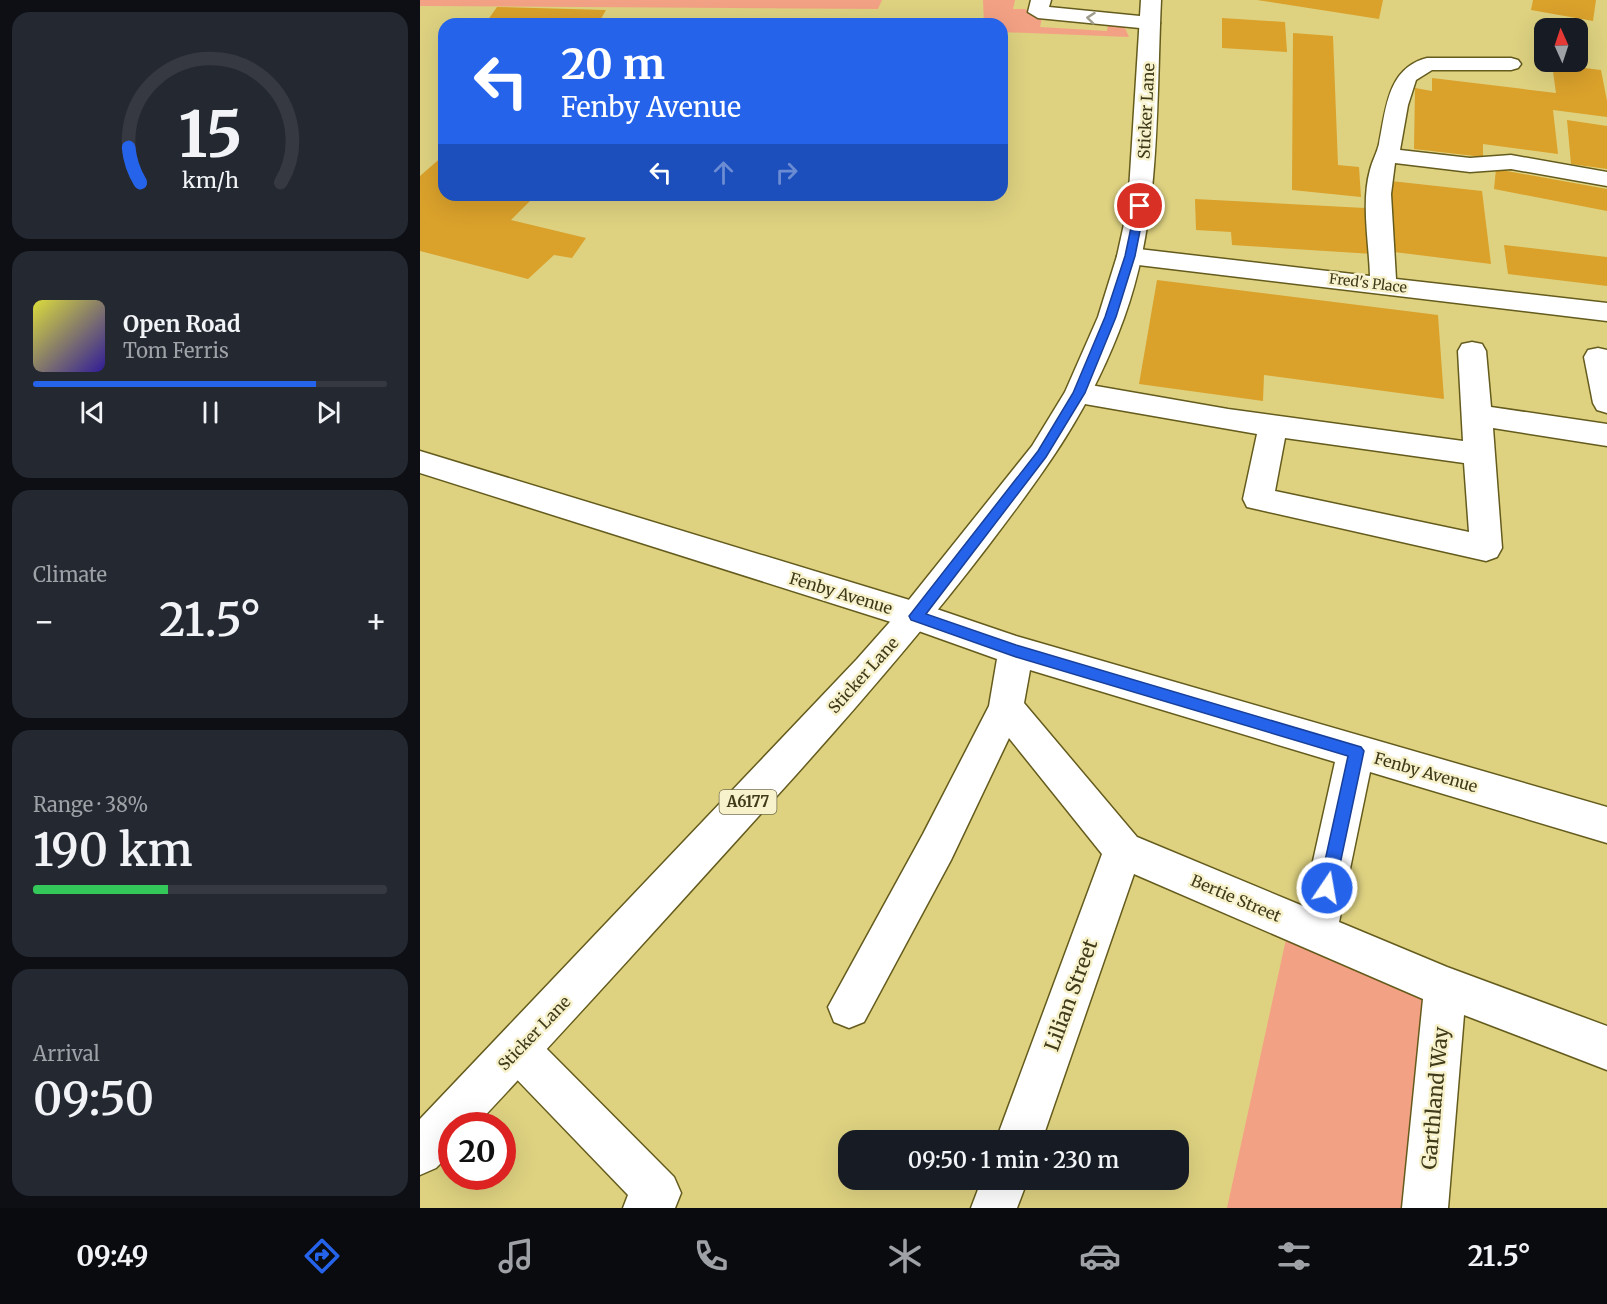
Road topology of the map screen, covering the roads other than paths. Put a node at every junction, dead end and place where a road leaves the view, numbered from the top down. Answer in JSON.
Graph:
{"nodes":[{"id":1,"x":1041,"y":0,"type":"edge"},
{"id":2,"x":1100,"y":0,"type":"edge"},
{"id":3,"x":1150,"y":10,"type":"edge"},
{"id":4,"x":1511,"y":64,"type":"dead end"},
{"id":5,"x":1387,"y":155,"type":"junction"},
{"id":6,"x":1607,"y":178,"type":"edge"},
{"id":7,"x":1130,"y":256,"type":"junction"},
{"id":8,"x":1383,"y":285,"type":"junction"},
{"id":9,"x":1607,"y":312,"type":"edge"},
{"id":10,"x":1472,"y":351,"type":"dead end"},
{"id":11,"x":1607,"y":358,"type":"edge"},
{"id":12,"x":1079,"y":393,"type":"junction"},
{"id":13,"x":1607,"y":403,"type":"edge"},
{"id":14,"x":1478,"y":415,"type":"junction"},
{"id":15,"x":1273,"y":425,"type":"junction"},
{"id":16,"x":1607,"y":435,"type":"edge"},
{"id":17,"x":1478,"y":454,"type":"junction"},
{"id":18,"x":420,"y":462,"type":"edge"},
{"id":19,"x":916,"y":616,"type":"junction"},
{"id":20,"x":1016,"y":651,"type":"junction"},
{"id":21,"x":1006,"y":707,"type":"junction"},
{"id":22,"x":1356,"y":751,"type":"junction"},
{"id":23,"x":1607,"y":825,"type":"edge"},
{"id":24,"x":1123,"y":850,"type":"junction"},
{"id":25,"x":1317,"y":933,"type":"junction"},
{"id":26,"x":1445,"y":987,"type":"junction"},
{"id":27,"x":849,"y":1007,"type":"dead end"},
{"id":28,"x":1607,"y":1048,"type":"edge"},
{"id":29,"x":518,"y":1050,"type":"junction"},
{"id":30,"x":1023,"y":1130,"type":"edge"},
{"id":31,"x":420,"y":1152,"type":"edge"},
{"id":32,"x":1001,"y":1190,"type":"edge"},
{"id":33,"x":646,"y":1208,"type":"edge"},
{"id":34,"x":994,"y":1208,"type":"edge"},
{"id":35,"x":1425,"y":1208,"type":"edge"}],
"edges":[{"from":3,"to":1,"type":"main road","one_way":true},
{"from":2,"to":3,"type":"main road"},
{"from":3,"to":7,"type":"main road","name":"Sticker Lane","number":"A6177"},
{"from":4,"to":5,"type":"main road"},
{"from":5,"to":6,"type":"main road"},
{"from":5,"to":8,"type":"main road"},
{"from":7,"to":8,"type":"main road","name":"Fred's Place"},
{"from":7,"to":12,"type":"main road","name":"Sticker Lane","number":"A6177"},
{"from":8,"to":9,"type":"main road","name":"Fred's Place"},
{"from":10,"to":14,"type":"main road"},
{"from":11,"to":13,"type":"main road"},
{"from":12,"to":15,"type":"main road"},
{"from":12,"to":19,"type":"main road","name":"Sticker Lane","number":"A6177"},
{"from":14,"to":16,"type":"main road"},
{"from":14,"to":17,"type":"main road"},
{"from":15,"to":17,"type":"main road"},
{"from":15,"to":17,"type":"main road"},
{"from":18,"to":19,"type":"main road","name":"Fenby Avenue"},
{"from":19,"to":20,"type":"main road","name":"Fenby Avenue"},
{"from":19,"to":29,"type":"main road","name":"Sticker Lane","number":"A6177"},
{"from":20,"to":21,"type":"main road"},
{"from":20,"to":22,"type":"main road","name":"Fenby Avenue"},
{"from":21,"to":24,"type":"main road","name":"Bertie Street"},
{"from":21,"to":27,"type":"main road"},
{"from":22,"to":23,"type":"main road","name":"Fenby Avenue"},
{"from":22,"to":25,"type":"main road"},
{"from":24,"to":25,"type":"main road","name":"Bertie Street"},
{"from":24,"to":30,"type":"main road","name":"Lilian Street"},
{"from":25,"to":26,"type":"main road","name":"Bertie Street"},
{"from":26,"to":28,"type":"main road","name":"Bertie Street"},
{"from":26,"to":35,"type":"main road","name":"Garthland Way"},
{"from":29,"to":31,"type":"main road","name":"Sticker Lane","number":"A6177"},
{"from":29,"to":33,"type":"main road"},
{"from":32,"to":34,"type":"main road"}]}
